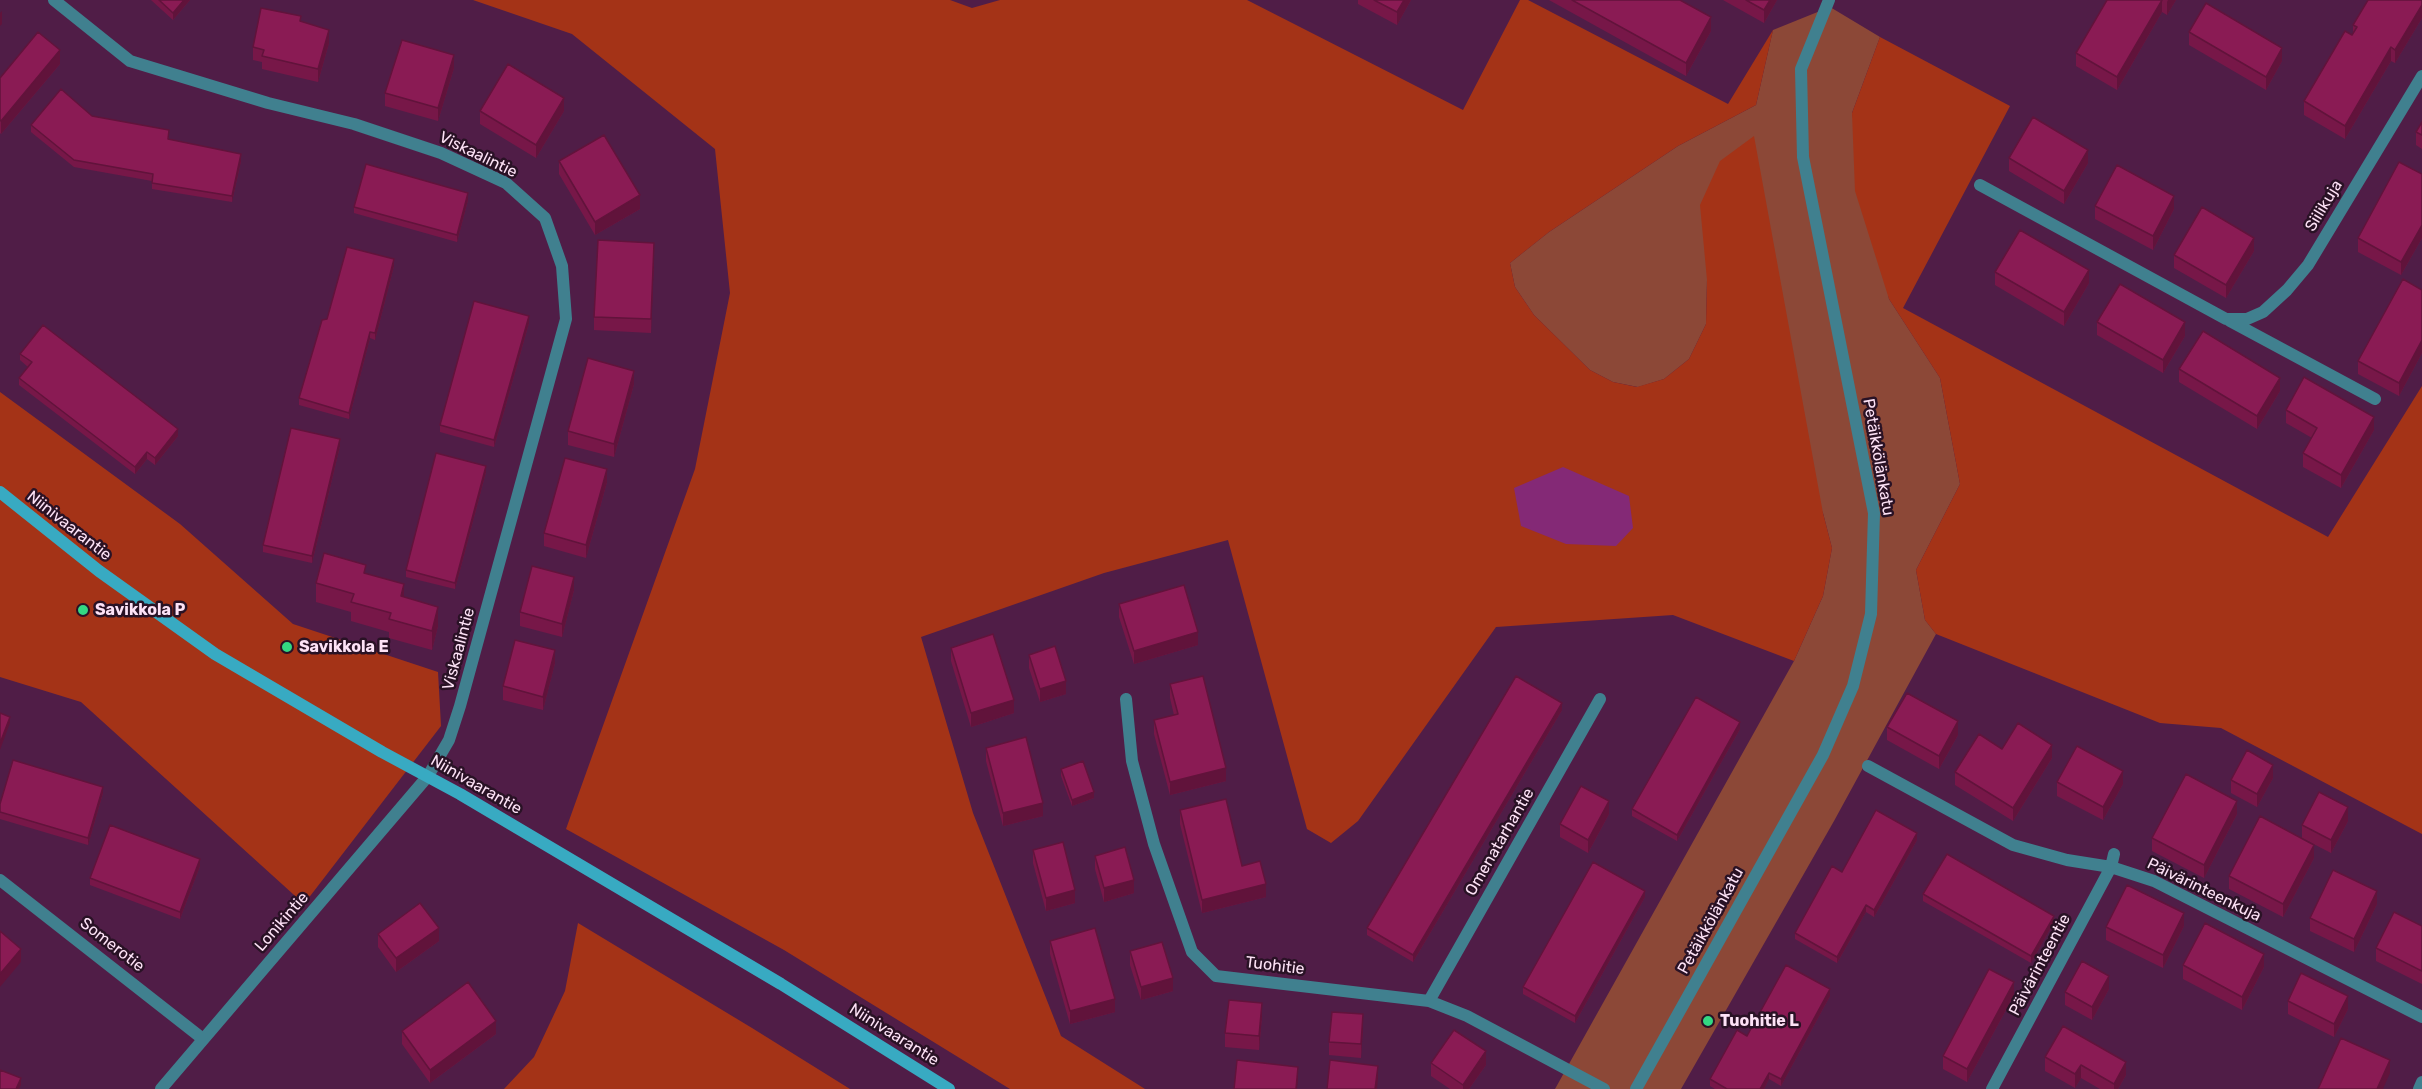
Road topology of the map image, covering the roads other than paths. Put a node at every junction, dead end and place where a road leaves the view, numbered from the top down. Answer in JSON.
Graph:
{"nodes":[{"id":1,"x":54,"y":0,"type":"edge"},
{"id":2,"x":1829,"y":0,"type":"edge"},
{"id":3,"x":2422,"y":76,"type":"edge"},
{"id":4,"x":1980,"y":186,"type":"dead end"},
{"id":5,"x":2226,"y":319,"type":"junction"},
{"id":6,"x":2375,"y":399,"type":"dead end"},
{"id":7,"x":0,"y":492,"type":"edge"},
{"id":8,"x":1126,"y":699,"type":"dead end"},
{"id":9,"x":1600,"y":699,"type":"dead end"},
{"id":10,"x":1868,"y":766,"type":"dead end"},
{"id":11,"x":428,"y":776,"type":"junction"},
{"id":12,"x":2114,"y":854,"type":"dead end"},
{"id":13,"x":2111,"y":867,"type":"junction"},
{"id":14,"x":0,"y":880,"type":"edge"},
{"id":15,"x":1429,"y":1001,"type":"junction"},
{"id":16,"x":2422,"y":1017,"type":"edge"},
{"id":17,"x":203,"y":1039,"type":"junction"},
{"id":18,"x":2422,"y":1082,"type":"edge"},
{"id":19,"x":160,"y":1089,"type":"edge"},
{"id":20,"x":949,"y":1089,"type":"edge"},
{"id":21,"x":1604,"y":1089,"type":"edge"},
{"id":22,"x":1636,"y":1089,"type":"edge"},
{"id":23,"x":1992,"y":1089,"type":"edge"},
{"id":24,"x":2418,"y":1089,"type":"edge"}],
"edges":[{"from":1,"to":11,"type":"street","name":"Viskaalintie"},
{"from":2,"to":22,"type":"street","name":"Petäikkölänkatu"},
{"from":3,"to":5,"type":"street","name":"Siilikuja"},
{"from":4,"to":5,"type":"street"},
{"from":5,"to":6,"type":"street"},
{"from":7,"to":11,"type":"main road","name":"Niinivaarantie"},
{"from":8,"to":15,"type":"street","name":"Tuohitie"},
{"from":9,"to":15,"type":"street","name":"Omenatarhantie"},
{"from":10,"to":13,"type":"street","name":"Päivärinteenkuja"},
{"from":11,"to":17,"type":"street","name":"Lonikintie"},
{"from":11,"to":20,"type":"main road","name":"Niinivaarantie"},
{"from":12,"to":13,"type":"street","name":"Päivärinteentie"},
{"from":13,"to":16,"type":"street","name":"Päivärinteenkuja"},
{"from":13,"to":23,"type":"street","name":"Päivärinteentie"},
{"from":14,"to":17,"type":"street","name":"Somerotie"},
{"from":15,"to":21,"type":"street","name":"Tuohitie"},
{"from":17,"to":19,"type":"street","name":"Lonikintie"},
{"from":18,"to":24,"type":"street"}]}
